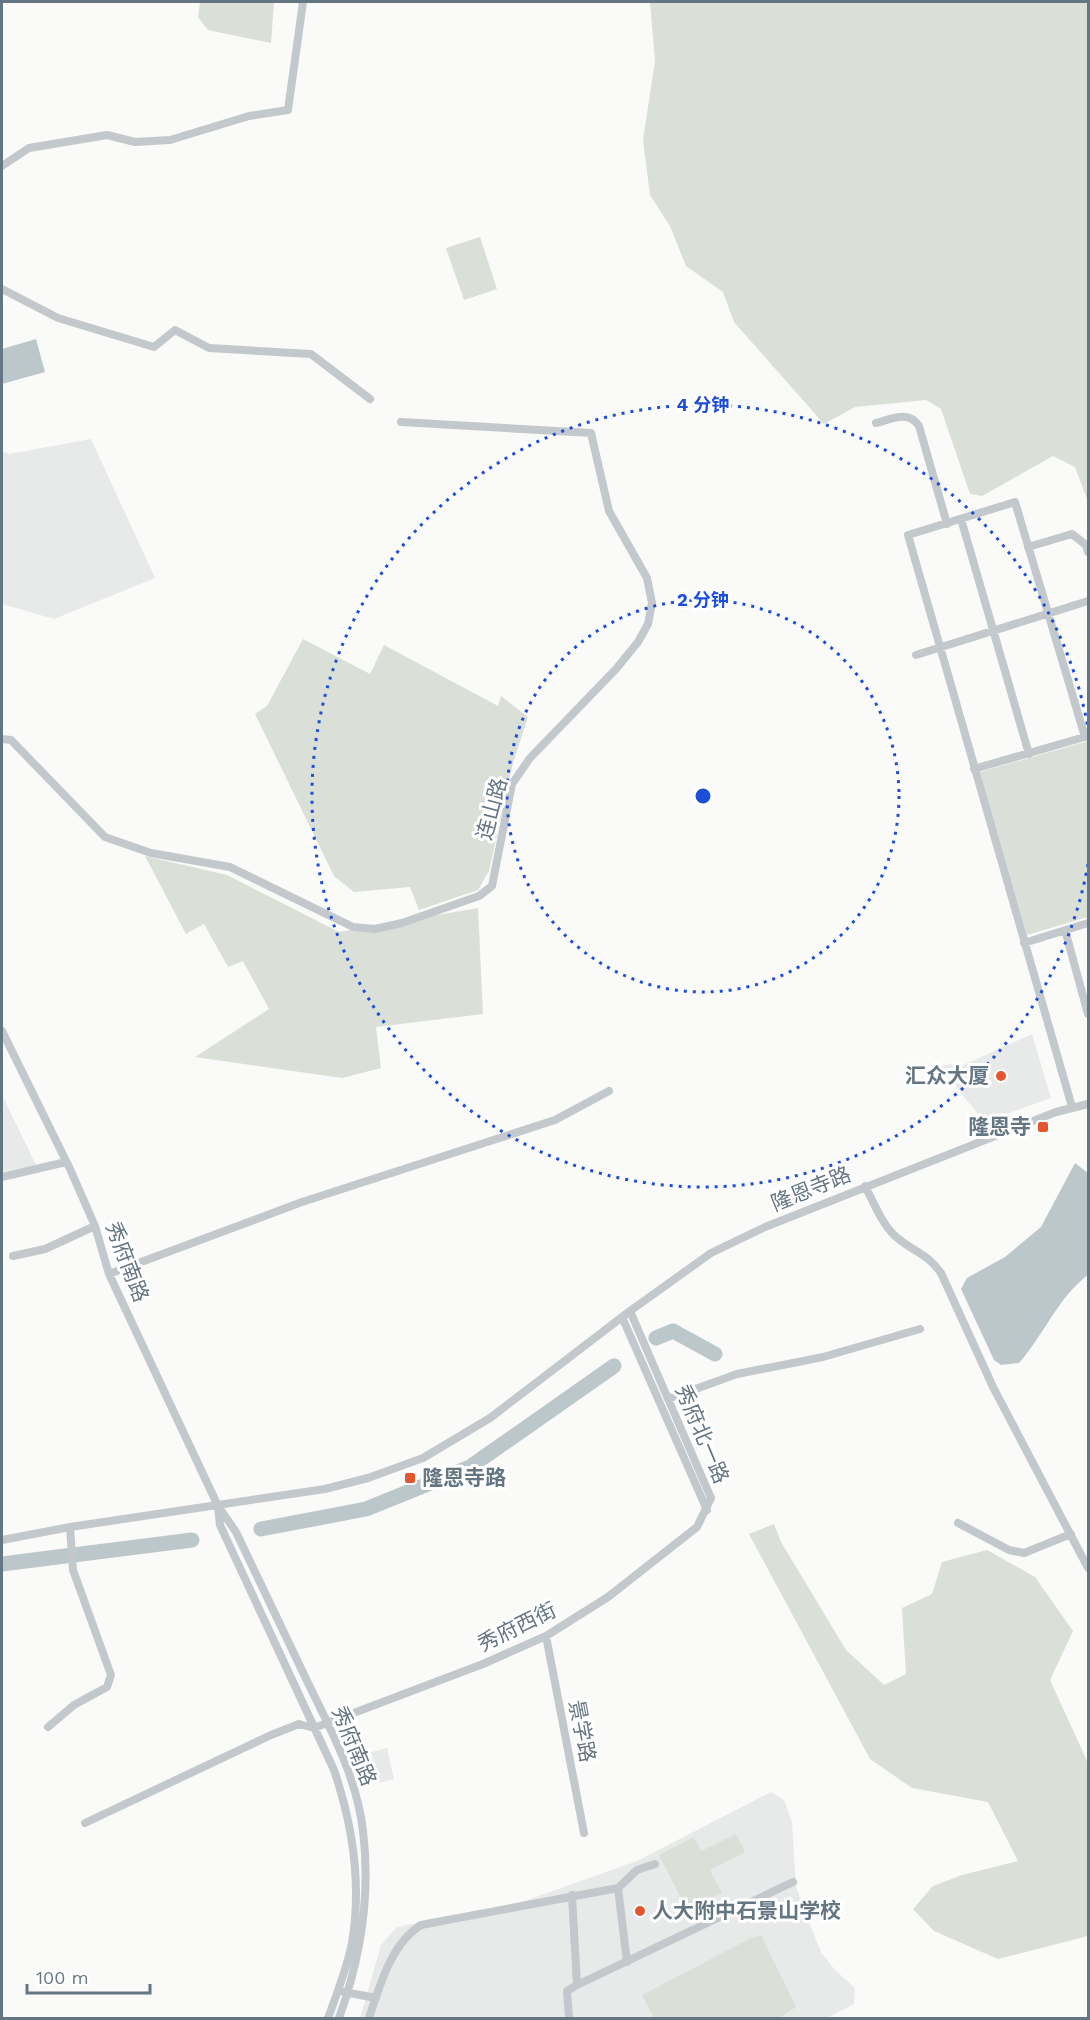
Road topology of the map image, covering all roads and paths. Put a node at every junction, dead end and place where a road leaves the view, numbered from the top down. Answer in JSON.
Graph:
{"nodes":[{"id":1,"x":303,"y":2,"type":"edge"},
{"id":2,"x":2,"y":166,"type":"edge"},
{"id":3,"x":2,"y":289,"type":"edge"},
{"id":4,"x":370,"y":399,"type":"dead end"},
{"id":5,"x":401,"y":422,"type":"dead end"},
{"id":6,"x":876,"y":423,"type":"dead end"},
{"id":7,"x":961,"y":519,"type":"junction"},
{"id":8,"x":947,"y":524,"type":"junction"},
{"id":9,"x":1028,"y":547,"type":"junction"},
{"id":10,"x":1089,"y":552,"type":"edge"},
{"id":11,"x":1089,"y":601,"type":"edge"},
{"id":12,"x":1047,"y":614,"type":"junction"},
{"id":13,"x":993,"y":630,"type":"junction"},
{"id":14,"x":940,"y":646,"type":"junction"},
{"id":15,"x":916,"y":655,"type":"dead end"},
{"id":16,"x":1087,"y":736,"type":"edge"},
{"id":17,"x":2,"y":738,"type":"edge"},
{"id":18,"x":1029,"y":754,"type":"junction"},
{"id":19,"x":974,"y":769,"type":"junction"},
{"id":20,"x":1089,"y":923,"type":"edge"},
{"id":21,"x":1065,"y":930,"type":"junction"},
{"id":22,"x":1024,"y":943,"type":"junction"},
{"id":23,"x":1089,"y":1014,"type":"edge"},
{"id":24,"x":2,"y":1031,"type":"edge"},
{"id":25,"x":609,"y":1092,"type":"dead end"},
{"id":26,"x":1089,"y":1104,"type":"edge"},
{"id":27,"x":1072,"y":1107,"type":"junction"},
{"id":28,"x":66,"y":1162,"type":"junction"},
{"id":29,"x":2,"y":1178,"type":"edge"},
{"id":30,"x":866,"y":1186,"type":"junction"},
{"id":31,"x":95,"y":1226,"type":"junction"},
{"id":32,"x":13,"y":1256,"type":"dead end"},
{"id":33,"x":109,"y":1274,"type":"junction"},
{"id":34,"x":626,"y":1314,"type":"junction"},
{"id":35,"x":920,"y":1329,"type":"dead end"},
{"id":36,"x":668,"y":1399,"type":"junction"},
{"id":37,"x":218,"y":1506,"type":"junction"},
{"id":38,"x":707,"y":1510,"type":"junction"},
{"id":39,"x":958,"y":1523,"type":"dead end"},
{"id":40,"x":70,"y":1531,"type":"junction"},
{"id":41,"x":1071,"y":1534,"type":"junction"},
{"id":42,"x":2,"y":1540,"type":"edge"},
{"id":43,"x":1089,"y":1568,"type":"edge"},
{"id":44,"x":546,"y":1636,"type":"junction"},
{"id":45,"x":327,"y":1723,"type":"junction"},
{"id":46,"x":48,"y":1727,"type":"dead end"},
{"id":47,"x":314,"y":1728,"type":"junction"},
{"id":48,"x":85,"y":1823,"type":"dead end"},
{"id":49,"x":584,"y":1833,"type":"dead end"},
{"id":50,"x":655,"y":1864,"type":"dead end"},
{"id":51,"x":793,"y":1882,"type":"dead end"},
{"id":52,"x":618,"y":1888,"type":"junction"},
{"id":53,"x":572,"y":1895,"type":"junction"},
{"id":54,"x":627,"y":1962,"type":"junction"},
{"id":55,"x":577,"y":1985,"type":"junction"},
{"id":56,"x":338,"y":1989,"type":"junction"},
{"id":57,"x":348,"y":1993,"type":"junction"},
{"id":58,"x":376,"y":1998,"type":"junction"},
{"id":59,"x":328,"y":2019,"type":"edge"},
{"id":60,"x":339,"y":2019,"type":"edge"},
{"id":61,"x":369,"y":2019,"type":"edge"},
{"id":62,"x":569,"y":2019,"type":"edge"}],
"edges":[{"from":1,"to":2,"type":"street"},
{"from":3,"to":4,"type":"street"},
{"from":5,"to":17,"type":"street","name":"连山路"},
{"from":6,"to":8,"type":"street"},
{"from":7,"to":8,"type":"street"},
{"from":7,"to":9,"type":"street"},
{"from":7,"to":13,"type":"street"},
{"from":8,"to":14,"type":"street"},
{"from":9,"to":10,"type":"street"},
{"from":9,"to":12,"type":"street"},
{"from":11,"to":12,"type":"street"},
{"from":12,"to":13,"type":"street"},
{"from":12,"to":16,"type":"street"},
{"from":13,"to":14,"type":"street"},
{"from":13,"to":18,"type":"street"},
{"from":14,"to":15,"type":"street"},
{"from":14,"to":19,"type":"street"},
{"from":16,"to":18,"type":"street"},
{"from":18,"to":19,"type":"street"},
{"from":19,"to":22,"type":"street"},
{"from":20,"to":21,"type":"street"},
{"from":21,"to":22,"type":"street"},
{"from":21,"to":23,"type":"street"},
{"from":22,"to":27,"type":"street"},
{"from":24,"to":28,"type":"street","name":"秀府南路"},
{"from":25,"to":33,"type":"street"},
{"from":26,"to":27,"type":"street","name":"隆恩寺路"},
{"from":27,"to":30,"type":"street","name":"隆恩寺路"},
{"from":28,"to":29,"type":"street"},
{"from":28,"to":31,"type":"street","name":"秀府南路"},
{"from":30,"to":34,"type":"street","name":"隆恩寺路"},
{"from":30,"to":41,"type":"street"},
{"from":31,"to":32,"type":"street"},
{"from":31,"to":33,"type":"street","name":"秀府南路"},
{"from":33,"to":37,"type":"street","name":"秀府南路"},
{"from":34,"to":36,"type":"street","name":"秀府北一路"},
{"from":34,"to":37,"type":"street","name":"隆恩寺路"},
{"from":34,"to":38,"type":"street","name":"秀府北一路"},
{"from":35,"to":36,"type":"street"},
{"from":36,"to":38,"type":"street","name":"秀府北一路"},
{"from":37,"to":40,"type":"street","name":"隆恩寺路"},
{"from":37,"to":45,"type":"street","name":"秀府南路"},
{"from":37,"to":47,"type":"street","name":"秀府南路"},
{"from":38,"to":44,"type":"street","name":"秀府西街"},
{"from":39,"to":41,"type":"street"},
{"from":40,"to":42,"type":"street","name":"隆恩寺路"},
{"from":40,"to":46,"type":"street"},
{"from":41,"to":43,"type":"street"},
{"from":44,"to":45,"type":"street","name":"秀府西街"},
{"from":44,"to":49,"type":"street","name":"景学路"},
{"from":45,"to":47,"type":"street","name":"秀府西街"},
{"from":45,"to":57,"type":"street","name":"秀府南路"},
{"from":47,"to":48,"type":"street","name":"秀府西街"},
{"from":47,"to":56,"type":"street","name":"秀府南路"},
{"from":50,"to":52,"type":"street"},
{"from":51,"to":54,"type":"street"},
{"from":52,"to":53,"type":"street"},
{"from":52,"to":54,"type":"street"},
{"from":53,"to":55,"type":"street"},
{"from":53,"to":58,"type":"street"},
{"from":54,"to":55,"type":"street"},
{"from":55,"to":62,"type":"street"},
{"from":56,"to":57,"type":"street"},
{"from":56,"to":59,"type":"street","name":"秀府南路"},
{"from":57,"to":58,"type":"street"},
{"from":57,"to":60,"type":"street","name":"秀府南路"},
{"from":58,"to":61,"type":"street"}]}
